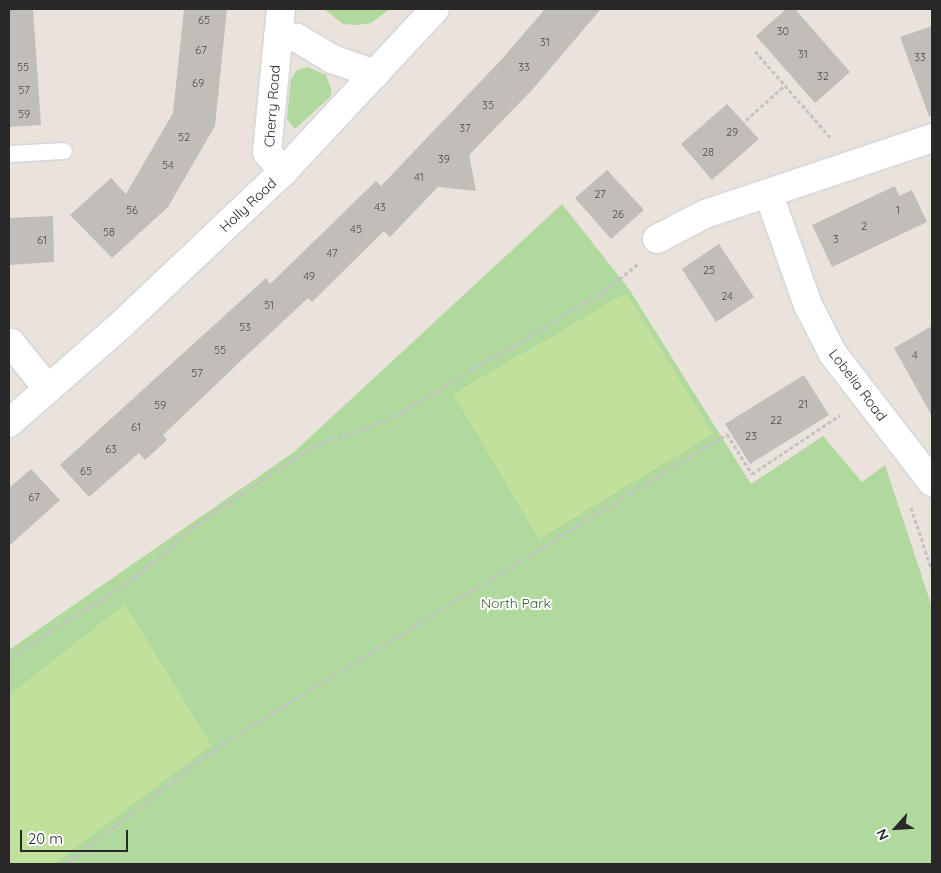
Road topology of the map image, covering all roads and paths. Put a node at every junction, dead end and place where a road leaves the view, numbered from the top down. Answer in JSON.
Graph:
{"nodes":[{"id":1,"x":281,"y":9,"type":"edge"},
{"id":2,"x":435,"y":9,"type":"edge"},
{"id":3,"x":278,"y":36,"type":"junction"},
{"id":4,"x":755,"y":51,"type":"dead end"},
{"id":5,"x":375,"y":74,"type":"junction"},
{"id":6,"x":785,"y":85,"type":"junction"},
{"id":7,"x":746,"y":120,"type":"dead end"},
{"id":8,"x":932,"y":138,"type":"edge"},
{"id":9,"x":64,"y":151,"type":"dead end"},
{"id":10,"x":9,"y":154,"type":"edge"},
{"id":11,"x":856,"y":166,"type":"junction"},
{"id":12,"x":283,"y":172,"type":"junction"},
{"id":13,"x":768,"y":195,"type":"junction"},
{"id":14,"x":657,"y":238,"type":"joint"},
{"id":15,"x":11,"y":343,"type":"dead end"},
{"id":16,"x":48,"y":389,"type":"junction"},
{"id":17,"x":866,"y":398,"type":"junction"},
{"id":18,"x":9,"y":423,"type":"edge"},
{"id":19,"x":932,"y":482,"type":"edge"},
{"id":20,"x":9,"y":658,"type":"edge"},
{"id":21,"x":66,"y":864,"type":"edge"}],
"edges":[{"from":1,"to":3,"type":"street","name":"Cherry Road"},
{"from":2,"to":5,"type":"street","name":"Holly Road"},
{"from":3,"to":5,"type":"street"},
{"from":3,"to":12,"type":"street","name":"Cherry Road"},
{"from":4,"to":6,"type":"path"},
{"from":5,"to":12,"type":"street","name":"Holly Road"},
{"from":6,"to":7,"type":"path"},
{"from":6,"to":11,"type":"path"},
{"from":8,"to":11,"type":"street"},
{"from":9,"to":10,"type":"lane"},
{"from":11,"to":13,"type":"street"},
{"from":12,"to":16,"type":"street","name":"Holly Road"},
{"from":13,"to":14,"type":"street"},
{"from":13,"to":17,"type":"street","name":"Lobelia Road"},
{"from":14,"to":20,"type":"path"},
{"from":15,"to":16,"type":"street"},
{"from":16,"to":18,"type":"street","name":"Holly Road"},
{"from":17,"to":19,"type":"street","name":"Lobelia Road"},
{"from":17,"to":21,"type":"path"}]}
